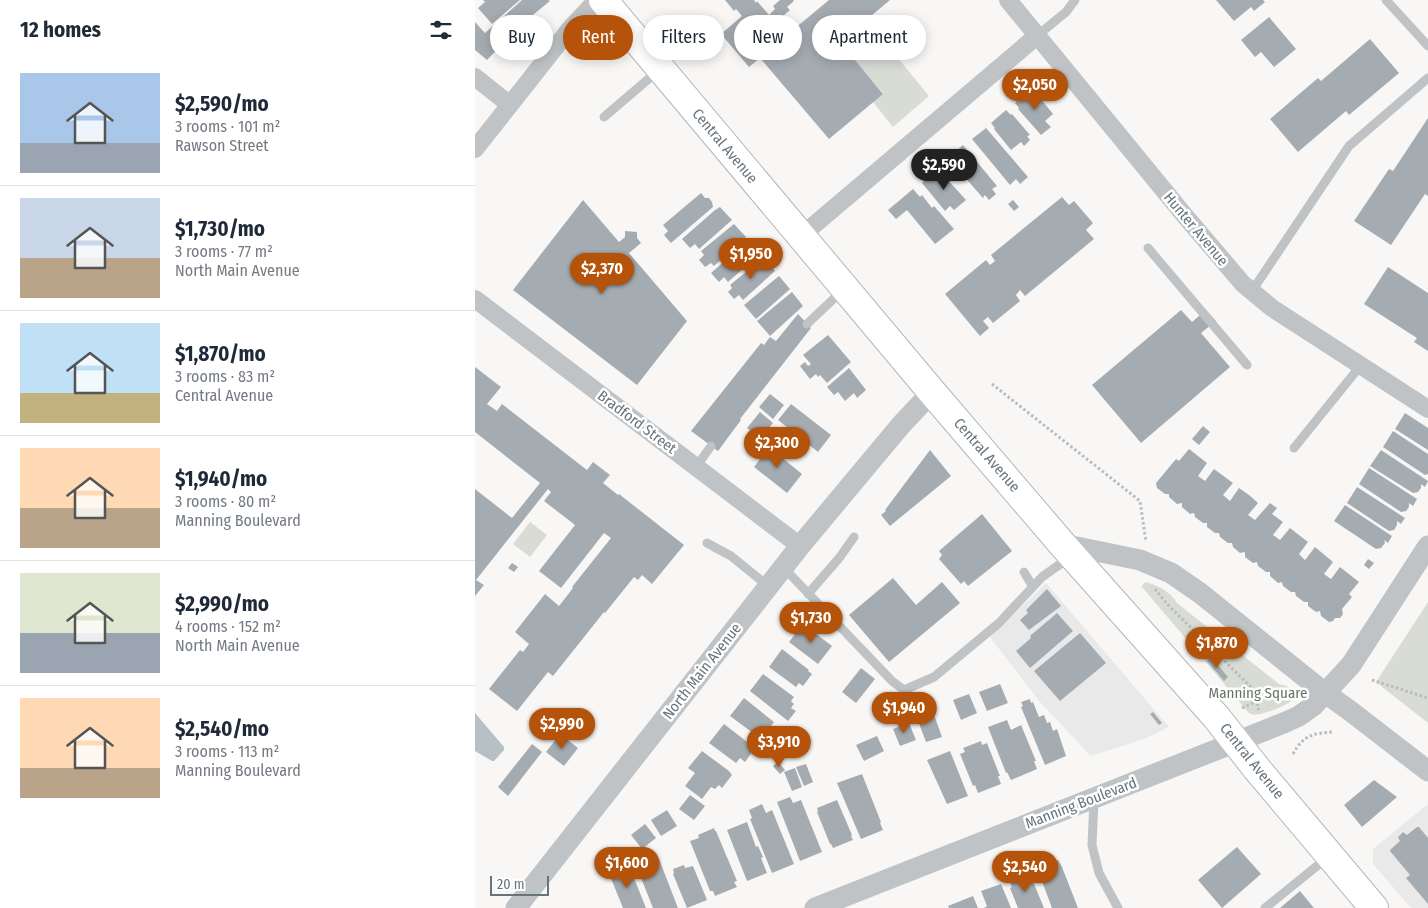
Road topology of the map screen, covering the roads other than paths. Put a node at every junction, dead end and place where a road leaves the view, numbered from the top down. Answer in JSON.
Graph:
{"nodes":[{"id":1,"x":597,"y":0,"type":"edge"},
{"id":2,"x":603,"y":0,"type":"edge"},
{"id":3,"x":1008,"y":0,"type":"edge"},
{"id":4,"x":1075,"y":0,"type":"edge"},
{"id":5,"x":1386,"y":0,"type":"edge"},
{"id":6,"x":1038,"y":35,"type":"junction"},
{"id":7,"x":1428,"y":46,"type":"edge"},
{"id":8,"x":661,"y":69,"type":"junction"},
{"id":9,"x":475,"y":77,"type":"edge"},
{"id":10,"x":1428,"y":78,"type":"edge"},
{"id":11,"x":510,"y":105,"type":"junction"},
{"id":12,"x":604,"y":117,"type":"dead end"},
{"id":13,"x":475,"y":149,"type":"edge"},
{"id":14,"x":801,"y":236,"type":"junction"},
{"id":15,"x":1148,"y":248,"type":"dead end"},
{"id":16,"x":845,"y":288,"type":"junction"},
{"id":17,"x":1251,"y":292,"type":"junction"},
{"id":18,"x":475,"y":299,"type":"edge"},
{"id":19,"x":807,"y":324,"type":"dead end"},
{"id":20,"x":1247,"y":365,"type":"dead end"},
{"id":21,"x":1361,"y":365,"type":"junction"},
{"id":22,"x":932,"y":392,"type":"junction"},
{"id":23,"x":1428,"y":409,"type":"edge"},
{"id":24,"x":711,"y":446,"type":"dead end"},
{"id":25,"x":1294,"y":448,"type":"dead end"},
{"id":26,"x":696,"y":467,"type":"junction"},
{"id":27,"x":854,"y":537,"type":"dead end"},
{"id":28,"x":707,"y":543,"type":"dead end"},
{"id":29,"x":800,"y":546,"type":"junction"},
{"id":30,"x":1428,"y":546,"type":"edge"},
{"id":31,"x":1067,"y":549,"type":"junction"},
{"id":32,"x":783,"y":567,"type":"junction"},
{"id":33,"x":1025,"y":572,"type":"dead end"},
{"id":34,"x":768,"y":586,"type":"junction"},
{"id":35,"x":1033,"y":587,"type":"junction"},
{"id":36,"x":809,"y":594,"type":"junction"},
{"id":37,"x":1325,"y":693,"type":"junction"},
{"id":38,"x":1236,"y":742,"type":"junction"},
{"id":39,"x":1428,"y":771,"type":"edge"},
{"id":40,"x":1094,"y":798,"type":"junction"},
{"id":41,"x":1330,"y":855,"type":"junction"},
{"id":42,"x":516,"y":908,"type":"edge"},
{"id":43,"x":815,"y":908,"type":"edge"},
{"id":44,"x":1118,"y":908,"type":"edge"},
{"id":45,"x":1265,"y":908,"type":"edge"},
{"id":46,"x":1374,"y":908,"type":"edge"}],
"edges":[{"from":1,"to":11,"type":"street"},
{"from":2,"to":8,"type":"main road","name":"Central Avenue"},
{"from":3,"to":6,"type":"street","name":"Hunter Avenue"},
{"from":4,"to":6,"type":"lane"},
{"from":5,"to":7,"type":"lane"},
{"from":6,"to":14,"type":"street"},
{"from":6,"to":17,"type":"street","name":"Hunter Avenue"},
{"from":8,"to":12,"type":"lane"},
{"from":8,"to":14,"type":"main road","name":"Central Avenue"},
{"from":9,"to":11,"type":"street"},
{"from":10,"to":17,"type":"lane"},
{"from":11,"to":13,"type":"street"},
{"from":14,"to":16,"type":"main road","name":"Central Avenue"},
{"from":15,"to":20,"type":"lane"},
{"from":16,"to":19,"type":"lane"},
{"from":16,"to":22,"type":"main road","name":"Central Avenue"},
{"from":17,"to":21,"type":"street","name":"Hunter Avenue"},
{"from":18,"to":26,"type":"street","name":"Bradford Street"},
{"from":21,"to":23,"type":"street","name":"Hunter Avenue"},
{"from":21,"to":25,"type":"lane"},
{"from":22,"to":29,"type":"street","name":"North Main Avenue"},
{"from":22,"to":31,"type":"main road","name":"Central Avenue"},
{"from":24,"to":26,"type":"lane"},
{"from":26,"to":29,"type":"street","name":"Bradford Street"},
{"from":27,"to":36,"type":"lane"},
{"from":28,"to":34,"type":"lane"},
{"from":29,"to":32,"type":"street","name":"North Main Avenue"},
{"from":30,"to":37,"type":"street","name":"Manning Boulevard"},
{"from":31,"to":35,"type":"lane"},
{"from":31,"to":37,"type":"street"},
{"from":31,"to":38,"type":"main road","name":"Central Avenue"},
{"from":32,"to":34,"type":"street","name":"North Main Avenue"},
{"from":32,"to":36,"type":"lane"},
{"from":33,"to":35,"type":"lane"},
{"from":34,"to":42,"type":"street","name":"North Main Avenue"},
{"from":35,"to":36,"type":"lane"},
{"from":37,"to":38,"type":"street","name":"Manning Boulevard"},
{"from":37,"to":39,"type":"street"},
{"from":38,"to":40,"type":"street","name":"Manning Boulevard"},
{"from":38,"to":41,"type":"main road","name":"Central Avenue"},
{"from":40,"to":43,"type":"street","name":"Manning Boulevard"},
{"from":40,"to":44,"type":"lane"},
{"from":41,"to":45,"type":"lane"},
{"from":41,"to":46,"type":"main road","name":"Central Avenue"}]}
